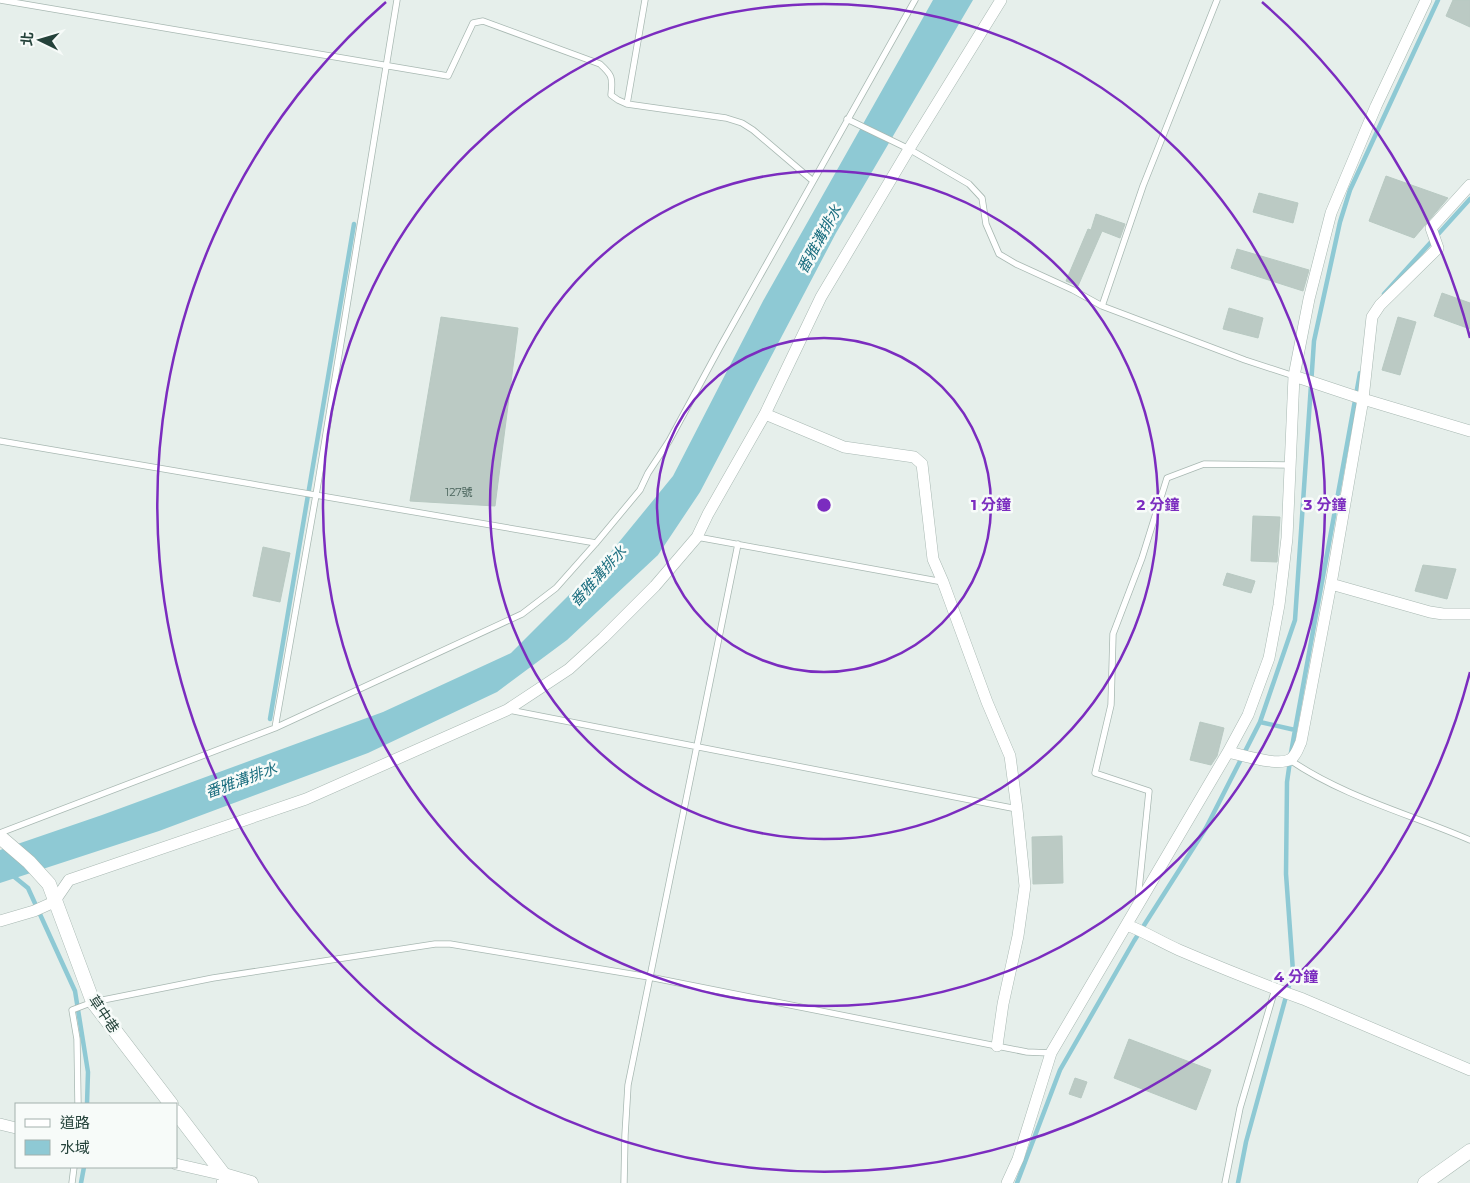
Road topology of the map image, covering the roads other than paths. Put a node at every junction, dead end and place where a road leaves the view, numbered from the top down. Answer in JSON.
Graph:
{"nodes":[{"id":1,"x":0,"y":0,"type":"edge"},
{"id":2,"x":397,"y":0,"type":"edge"},
{"id":3,"x":645,"y":0,"type":"edge"},
{"id":4,"x":915,"y":0,"type":"edge"},
{"id":5,"x":1001,"y":0,"type":"edge"},
{"id":6,"x":1217,"y":0,"type":"edge"},
{"id":7,"x":1426,"y":0,"type":"edge"},
{"id":8,"x":386,"y":65,"type":"junction"},
{"id":9,"x":628,"y":104,"type":"junction"},
{"id":10,"x":847,"y":119,"type":"junction"},
{"id":11,"x":909,"y":149,"type":"junction"},
{"id":12,"x":813,"y":181,"type":"junction"},
{"id":13,"x":1470,"y":185,"type":"edge"},
{"id":14,"x":1102,"y":306,"type":"junction"},
{"id":15,"x":1294,"y":376,"type":"junction"},
{"id":16,"x":1362,"y":399,"type":"junction"},
{"id":17,"x":764,"y":414,"type":"junction"},
{"id":18,"x":1470,"y":431,"type":"edge"},
{"id":19,"x":0,"y":440,"type":"edge"},
{"id":20,"x":1289,"y":465,"type":"junction"},
{"id":21,"x":316,"y":495,"type":"junction"},
{"id":22,"x":697,"y":537,"type":"junction"},
{"id":23,"x":596,"y":543,"type":"junction"},
{"id":24,"x":738,"y":544,"type":"junction"},
{"id":25,"x":944,"y":582,"type":"junction"},
{"id":26,"x":1331,"y":584,"type":"junction"},
{"id":27,"x":1470,"y":614,"type":"edge"},
{"id":28,"x":507,"y":710,"type":"junction"},
{"id":29,"x":275,"y":728,"type":"junction"},
{"id":30,"x":696,"y":747,"type":"junction"},
{"id":31,"x":1228,"y":752,"type":"junction"},
{"id":32,"x":1290,"y":760,"type":"junction"},
{"id":33,"x":1017,"y":809,"type":"junction"},
{"id":34,"x":0,"y":833,"type":"edge"},
{"id":35,"x":0,"y":837,"type":"edge"},
{"id":36,"x":1470,"y":840,"type":"edge"},
{"id":37,"x":54,"y":902,"type":"junction"},
{"id":38,"x":1138,"y":906,"type":"junction"},
{"id":39,"x":0,"y":921,"type":"edge"},
{"id":40,"x":1131,"y":926,"type":"junction"},
{"id":41,"x":649,"y":977,"type":"junction"},
{"id":42,"x":1275,"y":989,"type":"junction"},
{"id":43,"x":93,"y":1002,"type":"junction"},
{"id":44,"x":997,"y":1046,"type":"junction"},
{"id":45,"x":1051,"y":1053,"type":"junction"},
{"id":46,"x":1470,"y":1070,"type":"edge"},
{"id":47,"x":78,"y":1103,"type":"edge"},
{"id":48,"x":170,"y":1103,"type":"edge"},
{"id":49,"x":178,"y":1115,"type":"edge"},
{"id":50,"x":0,"y":1124,"type":"edge"},
{"id":51,"x":15,"y":1128,"type":"edge"},
{"id":52,"x":1470,"y":1152,"type":"edge"},
{"id":53,"x":178,"y":1165,"type":"edge"},
{"id":54,"x":74,"y":1168,"type":"edge"},
{"id":55,"x":223,"y":1179,"type":"edge"},
{"id":56,"x":72,"y":1183,"type":"edge"},
{"id":57,"x":251,"y":1183,"type":"edge"},
{"id":58,"x":624,"y":1183,"type":"edge"},
{"id":59,"x":1007,"y":1183,"type":"edge"},
{"id":60,"x":1224,"y":1183,"type":"edge"},
{"id":61,"x":1425,"y":1183,"type":"edge"}],
"edges":[{"from":1,"to":8,"type":"lane"},
{"from":2,"to":8,"type":"lane"},
{"from":3,"to":9,"type":"lane"},
{"from":4,"to":10,"type":"lane"},
{"from":5,"to":11,"type":"street"},
{"from":6,"to":14,"type":"lane"},
{"from":7,"to":15,"type":"street"},
{"from":8,"to":9,"type":"lane"},
{"from":8,"to":21,"type":"lane"},
{"from":9,"to":12,"type":"lane"},
{"from":10,"to":11,"type":"lane"},
{"from":10,"to":12,"type":"lane"},
{"from":11,"to":14,"type":"lane"},
{"from":11,"to":17,"type":"street"},
{"from":12,"to":23,"type":"lane"},
{"from":13,"to":16,"type":"street"},
{"from":14,"to":15,"type":"lane"},
{"from":15,"to":16,"type":"street"},
{"from":15,"to":20,"type":"street"},
{"from":16,"to":18,"type":"street"},
{"from":16,"to":26,"type":"street"},
{"from":17,"to":22,"type":"street"},
{"from":17,"to":25,"type":"street"},
{"from":19,"to":21,"type":"lane"},
{"from":20,"to":31,"type":"street"},
{"from":20,"to":38,"type":"lane"},
{"from":21,"to":23,"type":"lane"},
{"from":21,"to":29,"type":"lane"},
{"from":22,"to":24,"type":"lane"},
{"from":22,"to":28,"type":"street"},
{"from":23,"to":29,"type":"lane"},
{"from":24,"to":25,"type":"lane"},
{"from":24,"to":30,"type":"lane"},
{"from":25,"to":33,"type":"street"},
{"from":26,"to":27,"type":"street"},
{"from":26,"to":32,"type":"street"},
{"from":28,"to":30,"type":"lane"},
{"from":28,"to":37,"type":"street"},
{"from":29,"to":34,"type":"lane"},
{"from":30,"to":33,"type":"lane"},
{"from":30,"to":41,"type":"lane"},
{"from":31,"to":32,"type":"street"},
{"from":31,"to":38,"type":"street"},
{"from":32,"to":36,"type":"lane"},
{"from":33,"to":44,"type":"street"},
{"from":35,"to":37,"type":"street","name":"草中巷"},
{"from":37,"to":39,"type":"street"},
{"from":37,"to":43,"type":"street","name":"草中巷"},
{"from":38,"to":40,"type":"street"},
{"from":40,"to":42,"type":"street"},
{"from":40,"to":45,"type":"street"},
{"from":41,"to":43,"type":"lane"},
{"from":41,"to":44,"type":"lane"},
{"from":41,"to":58,"type":"lane"},
{"from":42,"to":46,"type":"street"},
{"from":42,"to":60,"type":"lane"},
{"from":43,"to":47,"type":"lane"},
{"from":43,"to":48,"type":"street","name":"草中巷"},
{"from":44,"to":45,"type":"lane"},
{"from":45,"to":59,"type":"street"},
{"from":49,"to":55,"type":"street"},
{"from":50,"to":51,"type":"street"},
{"from":52,"to":61,"type":"street"},
{"from":53,"to":55,"type":"street"},
{"from":54,"to":56,"type":"lane"},
{"from":55,"to":57,"type":"street"}]}
